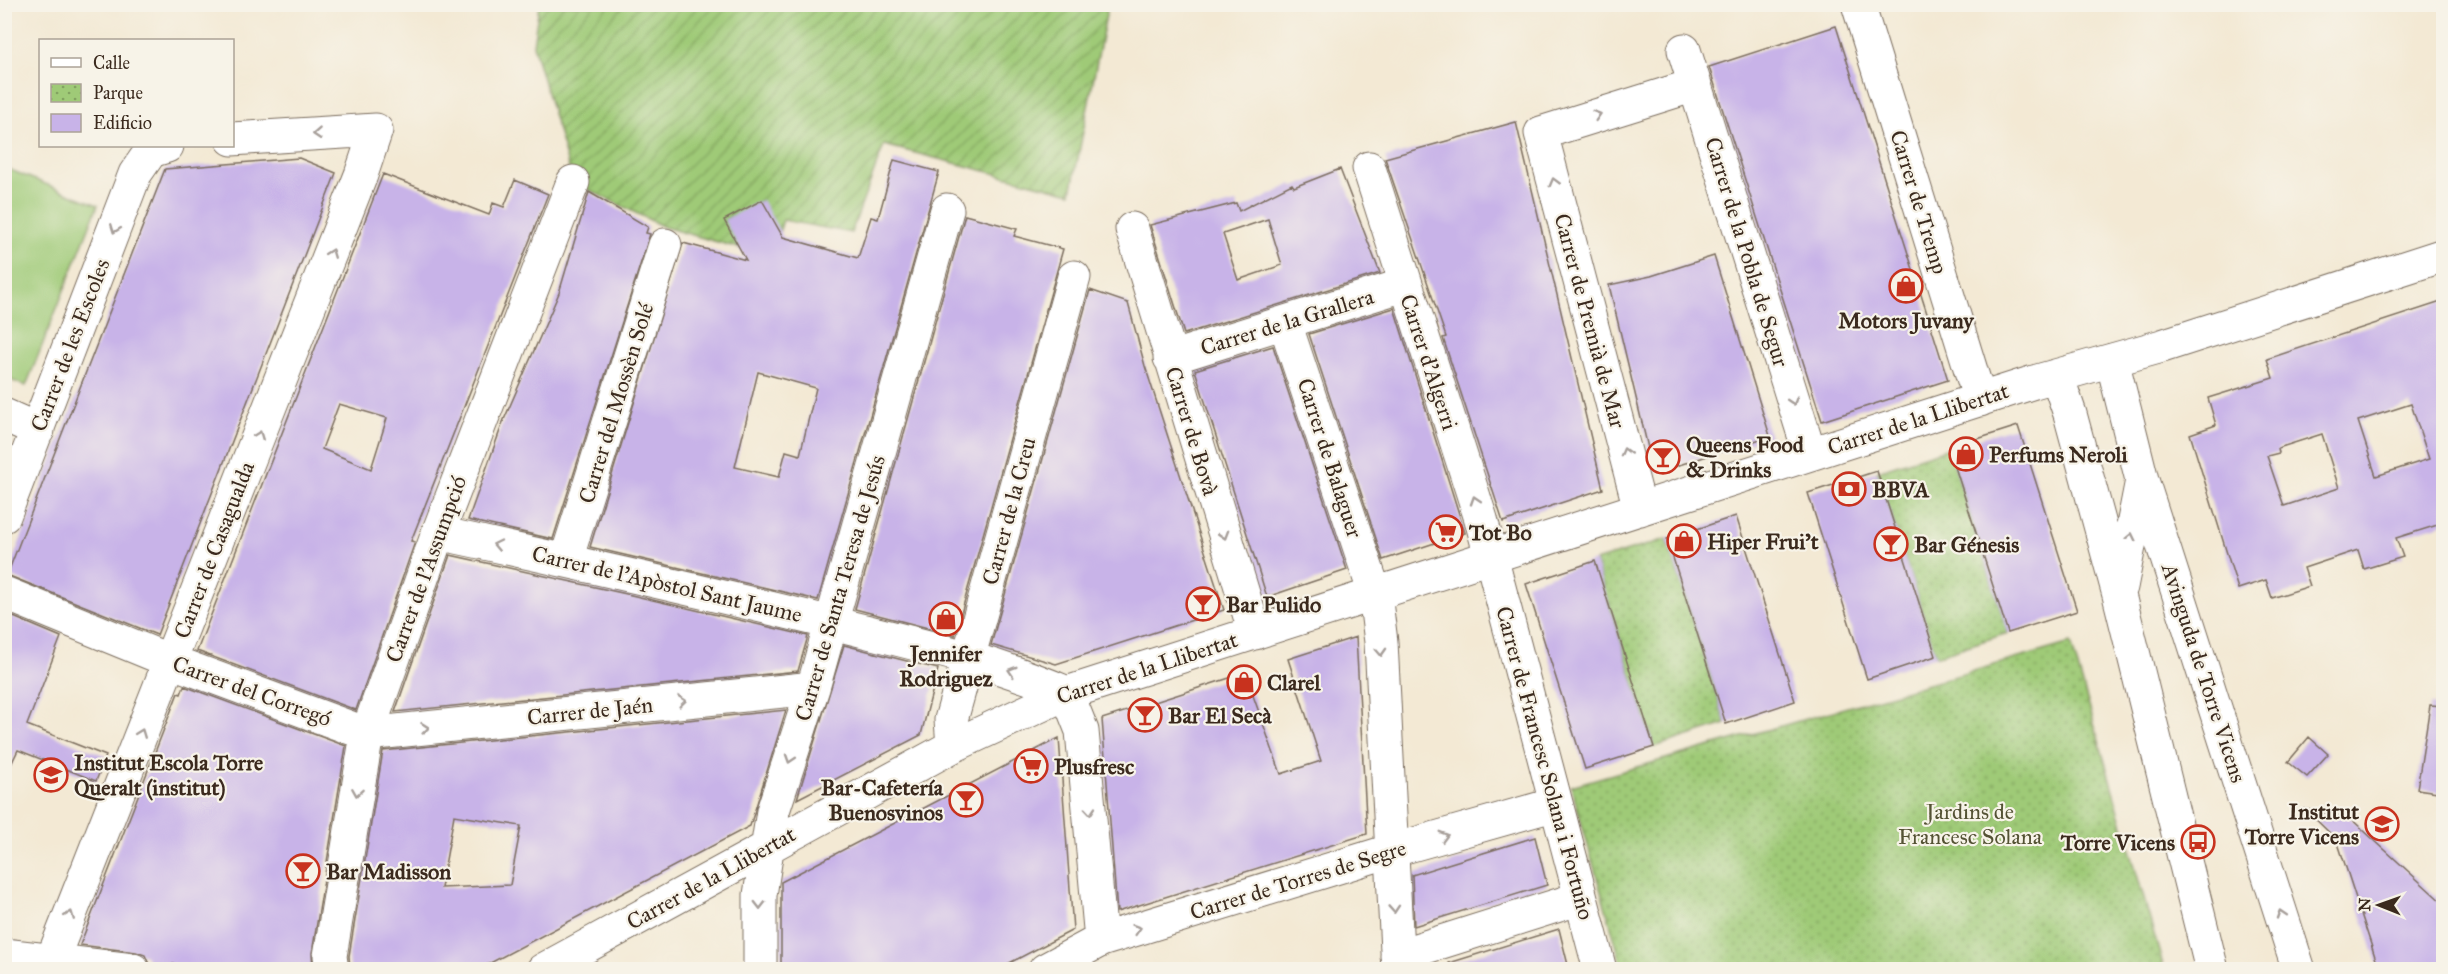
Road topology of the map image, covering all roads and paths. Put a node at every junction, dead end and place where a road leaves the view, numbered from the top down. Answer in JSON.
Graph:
{"nodes":[{"id":1,"x":1858,"y":4,"type":"edge"},
{"id":2,"x":1684,"y":50,"type":"dead end"},
{"id":3,"x":1695,"y":85,"type":"junction"},
{"id":4,"x":234,"y":139,"type":"edge"},
{"id":5,"x":164,"y":147,"type":"edge"},
{"id":6,"x":1369,"y":168,"type":"dead end"},
{"id":7,"x":573,"y":182,"type":"dead end"},
{"id":8,"x":947,"y":210,"type":"dead end"},
{"id":9,"x":1132,"y":230,"type":"dead end"},
{"id":10,"x":665,"y":245,"type":"dead end"},
{"id":11,"x":2444,"y":255,"type":"edge"},
{"id":12,"x":1074,"y":277,"type":"dead end"},
{"id":13,"x":1404,"y":285,"type":"junction"},
{"id":14,"x":1285,"y":323,"type":"junction"},
{"id":15,"x":1170,"y":358,"type":"junction"},
{"id":16,"x":2112,"y":360,"type":"junction"},
{"id":17,"x":2057,"y":376,"type":"junction"},
{"id":18,"x":1980,"y":400,"type":"junction"},
{"id":19,"x":4,"y":416,"type":"edge"},
{"id":20,"x":38,"y":430,"type":"junction"},
{"id":21,"x":1810,"y":454,"type":"junction"},
{"id":22,"x":2142,"y":480,"type":"junction"},
{"id":23,"x":1640,"y":509,"type":"junction"},
{"id":24,"x":4,"y":516,"type":"edge"},
{"id":25,"x":438,"y":533,"type":"junction"},
{"id":26,"x":1490,"y":556,"type":"junction"},
{"id":27,"x":566,"y":560,"type":"junction"},
{"id":28,"x":4,"y":593,"type":"edge"},
{"id":29,"x":1375,"y":594,"type":"junction"},
{"id":30,"x":2119,"y":595,"type":"junction"},
{"id":31,"x":831,"y":623,"type":"junction"},
{"id":32,"x":1255,"y":633,"type":"junction"},
{"id":33,"x":969,"y":658,"type":"junction"},
{"id":34,"x":170,"y":661,"type":"junction"},
{"id":35,"x":813,"y":688,"type":"junction"},
{"id":36,"x":1067,"y":693,"type":"junction"},
{"id":37,"x":367,"y":734,"type":"junction"},
{"id":38,"x":953,"y":746,"type":"junction"},
{"id":39,"x":1556,"y":804,"type":"junction"},
{"id":40,"x":766,"y":847,"type":"junction"},
{"id":41,"x":1390,"y":851,"type":"junction"},
{"id":42,"x":1581,"y":898,"type":"junction"},
{"id":43,"x":1101,"y":940,"type":"junction"},
{"id":44,"x":4,"y":955,"type":"edge"},
{"id":45,"x":1398,"y":962,"type":"edge"},
{"id":46,"x":54,"y":964,"type":"edge"},
{"id":47,"x":133,"y":969,"type":"edge"},
{"id":48,"x":332,"y":969,"type":"edge"},
{"id":49,"x":543,"y":969,"type":"edge"},
{"id":50,"x":760,"y":969,"type":"edge"},
{"id":51,"x":1045,"y":969,"type":"edge"},
{"id":52,"x":1600,"y":969,"type":"edge"},
{"id":53,"x":2212,"y":969,"type":"edge"},
{"id":54,"x":2299,"y":969,"type":"edge"}],
"edges":[{"from":1,"to":18,"type":"street","name":"Carrer de Tremp"},
{"from":2,"to":3,"type":"street","name":"Carrer de la Pobla de Segur"},
{"from":3,"to":21,"type":"street","name":"Carrer de la Pobla de Segur","one_way":true},
{"from":23,"to":3,"type":"street","name":"Carrer de Premià de Mar","one_way":true},
{"from":34,"to":4,"type":"street","name":"Carrer de Casagualda","one_way":true},
{"from":5,"to":20,"type":"street","name":"Carrer de les Escoles","one_way":true},
{"from":6,"to":13,"type":"street","name":"Carrer d'Algerri"},
{"from":7,"to":25,"type":"street","name":"Carrer de l'Assumpció"},
{"from":8,"to":31,"type":"street","name":"Carrer de Santa Teresa de Jesús"},
{"from":9,"to":15,"type":"street","name":"Carrer de Bovà"},
{"from":10,"to":27,"type":"street","name":"Carrer del Mossèn Solé"},
{"from":11,"to":16,"type":"street","name":"Carrer de la Llibertat"},
{"from":12,"to":33,"type":"street","name":"Carrer de la Creu"},
{"from":13,"to":14,"type":"street","name":"Carrer de la Grallera"},
{"from":26,"to":13,"type":"street","name":"Carrer d'Algerri","one_way":true},
{"from":14,"to":15,"type":"street","name":"Carrer de la Grallera"},
{"from":14,"to":29,"type":"street","name":"Carrer de Balaguer"},
{"from":15,"to":32,"type":"street","name":"Carrer de Bovà","one_way":true},
{"from":16,"to":17,"type":"street","name":"Carrer de la Llibertat"},
{"from":16,"to":22,"type":"street","name":"Avinguda de Torre Vicens"},
{"from":17,"to":18,"type":"street","name":"Carrer de la Llibertat"},
{"from":17,"to":30,"type":"street","name":"Avinguda de Torre Vicens"},
{"from":18,"to":21,"type":"street","name":"Carrer de la Llibertat"},
{"from":19,"to":20,"type":"street"},
{"from":20,"to":24,"type":"street","name":"Carrer de les Escoles"},
{"from":21,"to":23,"type":"street","name":"Carrer de la Llibertat"},
{"from":30,"to":22,"type":"street","name":"Avinguda de Torre Vicens","one_way":true},
{"from":54,"to":22,"type":"street","name":"Avinguda de Torre Vicens","one_way":true},
{"from":23,"to":26,"type":"street","name":"Carrer de la Llibertat"},
{"from":27,"to":25,"type":"street","name":"Carrer de l'Apòstol Sant Jaume","one_way":true},
{"from":25,"to":37,"type":"street","name":"Carrer de l'Assumpció"},
{"from":26,"to":29,"type":"street","name":"Carrer de la Llibertat"},
{"from":26,"to":39,"type":"street","name":"Carrer de Francesc Solana i Fortuño"},
{"from":27,"to":31,"type":"street","name":"Carrer de l'Apòstol Sant Jaume"},
{"from":28,"to":34,"type":"street","name":"Carrer del Corregó"},
{"from":29,"to":32,"type":"street","name":"Carrer de la Llibertat"},
{"from":29,"to":41,"type":"street","name":"Carrer de Balaguer","one_way":true},
{"from":30,"to":53,"type":"street","name":"Avinguda de Torre Vicens"},
{"from":31,"to":33,"type":"street","name":"Carrer de l'Apòstol Sant Jaume"},
{"from":31,"to":35,"type":"street","name":"Carrer de Santa Teresa de Jesús"},
{"from":32,"to":36,"type":"street","name":"Carrer de la Llibertat"},
{"from":36,"to":33,"type":"street","name":"Carrer de l'Apòstol Sant Jaume","one_way":true},
{"from":33,"to":38,"type":"street","name":"Carrer de la Creu"},
{"from":34,"to":37,"type":"street","name":"Carrer del Corregó"},
{"from":46,"to":34,"type":"street","name":"Carrer de Casagualda","one_way":true},
{"from":37,"to":35,"type":"street","name":"Carrer de Jaén","one_way":true},
{"from":35,"to":40,"type":"street","name":"Carrer de Santa Teresa de Jesús","one_way":true},
{"from":36,"to":38,"type":"street","name":"Carrer de la Llibertat"},
{"from":36,"to":43,"type":"street","one_way":true},
{"from":37,"to":48,"type":"street","name":"Carrer de l'Assumpció","one_way":true},
{"from":38,"to":40,"type":"street","name":"Carrer de la Llibertat"},
{"from":41,"to":39,"type":"street","name":"Carrer de Torres de Segre","one_way":true},
{"from":39,"to":42,"type":"street","name":"Carrer de Francesc Solana i Fortuño"},
{"from":40,"to":49,"type":"street","name":"Carrer de la Llibertat"},
{"from":40,"to":50,"type":"street","name":"Carrer de Santa Teresa de Jesús","one_way":true},
{"from":43,"to":41,"type":"street","name":"Carrer de Torres de Segre","one_way":true},
{"from":41,"to":45,"type":"street","name":"Carrer de Balaguer","one_way":true},
{"from":42,"to":45,"type":"street"},
{"from":42,"to":52,"type":"street","name":"Carrer de Francesc Solana i Fortuño"},
{"from":43,"to":51,"type":"street","name":"Carrer de Torres de Segre"},
{"from":44,"to":46,"type":"street"},
{"from":46,"to":47,"type":"street"}]}
